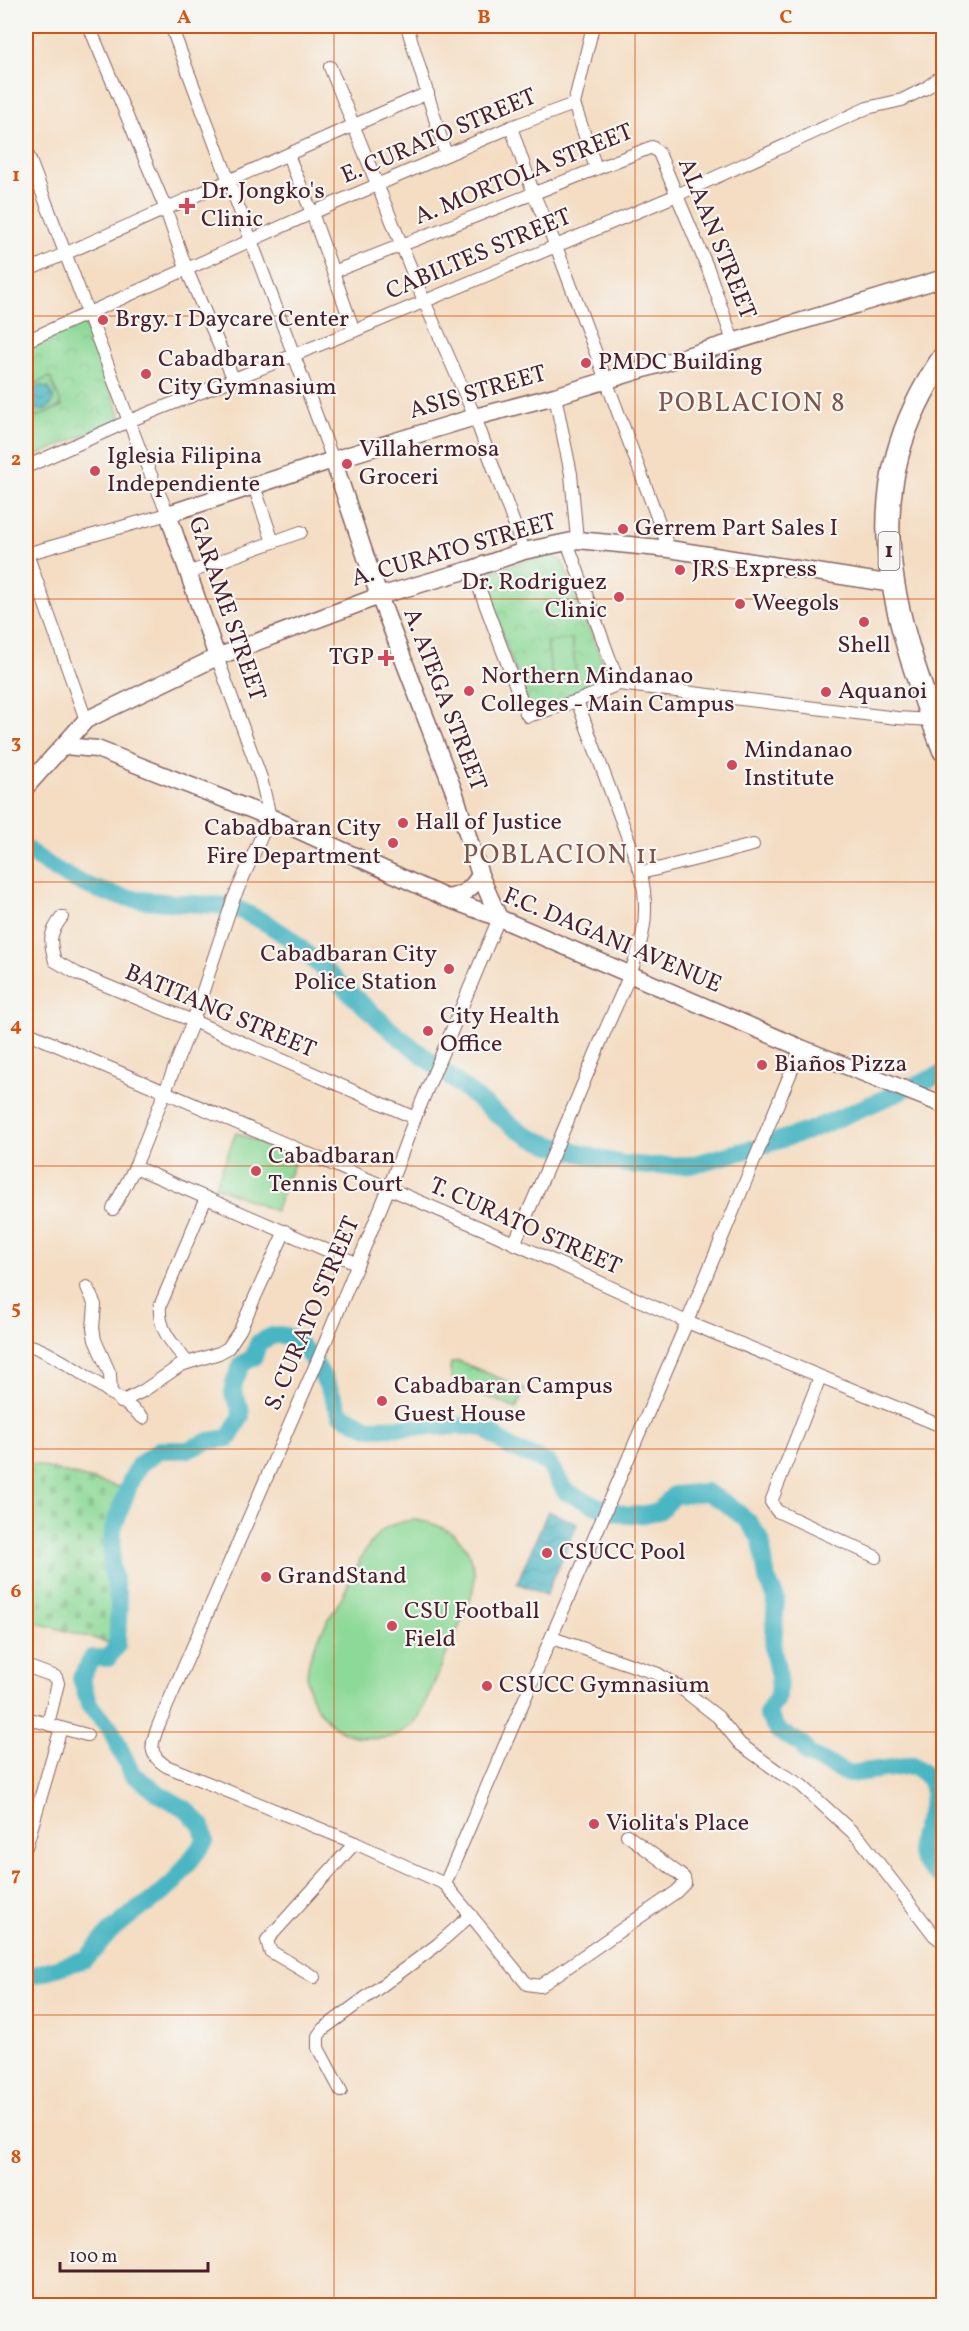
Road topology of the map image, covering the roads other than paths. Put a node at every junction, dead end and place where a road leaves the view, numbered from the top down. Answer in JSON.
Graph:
{"nodes":[{"id":1,"x":89,"y":26,"type":"edge"},
{"id":2,"x":171,"y":26,"type":"edge"},
{"id":3,"x":406,"y":26,"type":"edge"},
{"id":4,"x":593,"y":26,"type":"edge"},
{"id":5,"x":731,"y":26,"type":"edge"},
{"id":6,"x":760,"y":26,"type":"edge"},
{"id":7,"x":330,"y":67,"type":"dead end"},
{"id":8,"x":944,"y":74,"type":"edge"},
{"id":9,"x":428,"y":93,"type":"junction"},
{"id":10,"x":574,"y":104,"type":"junction"},
{"id":11,"x":353,"y":125,"type":"junction"},
{"id":12,"x":511,"y":127,"type":"junction"},
{"id":13,"x":26,"y":150,"type":"edge"},
{"id":14,"x":659,"y":153,"type":"joint"},
{"id":15,"x":288,"y":155,"type":"junction"},
{"id":16,"x":446,"y":155,"type":"junction"},
{"id":17,"x":596,"y":168,"type":"junction"},
{"id":18,"x":230,"y":181,"type":"junction"},
{"id":19,"x":377,"y":186,"type":"junction"},
{"id":20,"x":534,"y":195,"type":"junction"},
{"id":21,"x":677,"y":195,"type":"junction"},
{"id":22,"x":165,"y":207,"type":"junction"},
{"id":23,"x":312,"y":213,"type":"junction"},
{"id":24,"x":250,"y":240,"type":"junction"},
{"id":25,"x":403,"y":246,"type":"junction"},
{"id":26,"x":556,"y":246,"type":"junction"},
{"id":27,"x":64,"y":254,"type":"junction"},
{"id":28,"x":186,"y":268,"type":"junction"},
{"id":29,"x":26,"y":271,"type":"edge"},
{"id":30,"x":333,"y":272,"type":"junction"},
{"id":31,"x":944,"y":278,"type":"edge"},
{"id":32,"x":424,"y":301,"type":"junction"},
{"id":33,"x":88,"y":315,"type":"junction"},
{"id":34,"x":354,"y":331,"type":"junction"},
{"id":35,"x":26,"y":341,"type":"edge"},
{"id":36,"x":733,"y":341,"type":"junction"},
{"id":37,"x":294,"y":356,"type":"junction"},
{"id":38,"x":944,"y":357,"type":"edge"},
{"id":39,"x":234,"y":380,"type":"junction"},
{"id":40,"x":606,"y":381,"type":"junction"},
{"id":41,"x":555,"y":396,"type":"junction"},
{"id":42,"x":475,"y":417,"type":"junction"},
{"id":43,"x":129,"y":422,"type":"junction"},
{"id":44,"x":333,"y":460,"type":"junction"},
{"id":45,"x":26,"y":467,"type":"edge"},
{"id":46,"x":254,"y":486,"type":"junction"},
{"id":47,"x":168,"y":514,"type":"junction"},
{"id":48,"x":301,"y":532,"type":"dead end"},
{"id":49,"x":572,"y":541,"type":"junction"},
{"id":50,"x":273,"y":542,"type":"junction"},
{"id":51,"x":669,"y":549,"type":"junction"},
{"id":52,"x":524,"y":551,"type":"junction"},
{"id":53,"x":26,"y":553,"type":"edge"},
{"id":54,"x":472,"y":569,"type":"junction"},
{"id":55,"x":188,"y":573,"type":"junction"},
{"id":56,"x":892,"y":584,"type":"junction"},
{"id":57,"x":379,"y":596,"type":"junction"},
{"id":58,"x":217,"y":657,"type":"junction"},
{"id":59,"x":619,"y":684,"type":"junction"},
{"id":60,"x":577,"y":701,"type":"junction"},
{"id":61,"x":86,"y":720,"type":"junction"},
{"id":62,"x":932,"y":720,"type":"junction"},
{"id":63,"x":64,"y":747,"type":"junction"},
{"id":64,"x":97,"y":749,"type":"junction"},
{"id":65,"x":944,"y":750,"type":"edge"},
{"id":66,"x":26,"y":787,"type":"edge"},
{"id":67,"x":270,"y":817,"type":"junction"},
{"id":68,"x":753,"y":845,"type":"dead end"},
{"id":69,"x":641,"y":873,"type":"junction"},
{"id":70,"x":480,"y":875,"type":"junction"},
{"id":71,"x":446,"y":898,"type":"junction"},
{"id":72,"x":62,"y":917,"type":"dead end"},
{"id":73,"x":499,"y":918,"type":"junction"},
{"id":74,"x":628,"y":975,"type":"junction"},
{"id":75,"x":193,"y":1021,"type":"junction"},
{"id":76,"x":26,"y":1032,"type":"edge"},
{"id":77,"x":801,"y":1048,"type":"junction"},
{"id":78,"x":165,"y":1092,"type":"junction"},
{"id":79,"x":944,"y":1105,"type":"edge"},
{"id":80,"x":415,"y":1118,"type":"junction"},
{"id":81,"x":135,"y":1167,"type":"junction"},
{"id":82,"x":388,"y":1190,"type":"junction"},
{"id":83,"x":206,"y":1198,"type":"junction"},
{"id":84,"x":113,"y":1209,"type":"dead end"},
{"id":85,"x":285,"y":1231,"type":"junction"},
{"id":86,"x":514,"y":1244,"type":"junction"},
{"id":87,"x":356,"y":1263,"type":"junction"},
{"id":88,"x":87,"y":1287,"type":"dead end"},
{"id":89,"x":687,"y":1322,"type":"junction"},
{"id":90,"x":26,"y":1345,"type":"edge"},
{"id":91,"x":187,"y":1362,"type":"junction"},
{"id":92,"x":820,"y":1377,"type":"junction"},
{"id":93,"x":116,"y":1398,"type":"junction"},
{"id":94,"x":143,"y":1418,"type":"dead end"},
{"id":95,"x":944,"y":1427,"type":"edge"},
{"id":96,"x":876,"y":1557,"type":"dead end"},
{"id":97,"x":552,"y":1638,"type":"junction"},
{"id":98,"x":26,"y":1666,"type":"edge"},
{"id":99,"x":26,"y":1720,"type":"edge"},
{"id":100,"x":48,"y":1724,"type":"junction"},
{"id":101,"x":62,"y":1728,"type":"junction"},
{"id":102,"x":87,"y":1735,"type":"dead end"},
{"id":103,"x":627,"y":1835,"type":"dead end"},
{"id":104,"x":355,"y":1844,"type":"junction"},
{"id":105,"x":26,"y":1847,"type":"edge"},
{"id":106,"x":445,"y":1884,"type":"junction"},
{"id":107,"x":471,"y":1915,"type":"junction"},
{"id":108,"x":944,"y":1943,"type":"edge"},
{"id":109,"x":314,"y":1977,"type":"dead end"},
{"id":110,"x":341,"y":2091,"type":"dead end"}],
"edges":[{"from":1,"to":22,"type":"street"},
{"from":2,"to":18,"type":"street","name":"A. ATEGA STREET"},
{"from":3,"to":9,"type":"street"},
{"from":4,"to":10,"type":"street"},
{"from":5,"to":6,"type":"street"},
{"from":7,"to":11,"type":"street"},
{"from":8,"to":21,"type":"street","name":"CABILTES STREET"},
{"from":9,"to":11,"type":"street"},
{"from":9,"to":16,"type":"street"},
{"from":10,"to":12,"type":"street","name":"E. CURATO STREET"},
{"from":10,"to":17,"type":"street"},
{"from":11,"to":15,"type":"street"},
{"from":11,"to":19,"type":"street"},
{"from":12,"to":16,"type":"street","name":"E. CURATO STREET"},
{"from":12,"to":20,"type":"street"},
{"from":13,"to":27,"type":"street","name":"GARAME STREET"},
{"from":14,"to":17,"type":"street","name":"A. MORTOLA STREET"},
{"from":14,"to":21,"type":"street","name":"ALAAN STREET"},
{"from":15,"to":18,"type":"street"},
{"from":15,"to":23,"type":"street"},
{"from":16,"to":19,"type":"street","name":"E. CURATO STREET"},
{"from":17,"to":20,"type":"street","name":"A. MORTOLA STREET"},
{"from":18,"to":22,"type":"street"},
{"from":18,"to":24,"type":"street","name":"A. ATEGA STREET"},
{"from":19,"to":23,"type":"street","name":"E. CURATO STREET"},
{"from":19,"to":25,"type":"street"},
{"from":20,"to":25,"type":"street","name":"A. MORTOLA STREET"},
{"from":20,"to":26,"type":"street"},
{"from":21,"to":26,"type":"street","name":"CABILTES STREET"},
{"from":21,"to":36,"type":"street","name":"ALAAN STREET"},
{"from":22,"to":27,"type":"street"},
{"from":22,"to":28,"type":"street"},
{"from":23,"to":24,"type":"street","name":"E. CURATO STREET"},
{"from":23,"to":30,"type":"street"},
{"from":24,"to":28,"type":"street","name":"E. CURATO STREET"},
{"from":24,"to":37,"type":"street","name":"A. ATEGA STREET"},
{"from":25,"to":30,"type":"street","name":"A. MORTOLA STREET"},
{"from":25,"to":32,"type":"street"},
{"from":26,"to":32,"type":"street","name":"CABILTES STREET"},
{"from":26,"to":40,"type":"street"},
{"from":27,"to":29,"type":"street"},
{"from":27,"to":33,"type":"street","name":"GARAME STREET"},
{"from":28,"to":33,"type":"street","name":"E. CURATO STREET"},
{"from":28,"to":39,"type":"street"},
{"from":30,"to":34,"type":"street"},
{"from":31,"to":36,"type":"main road","name":"ASIS STREET"},
{"from":32,"to":34,"type":"street","name":"CABILTES STREET"},
{"from":32,"to":42,"type":"street"},
{"from":33,"to":35,"type":"street","name":"E. CURATO STREET"},
{"from":33,"to":43,"type":"street","name":"GARAME STREET"},
{"from":34,"to":37,"type":"street","name":"CABILTES STREET"},
{"from":36,"to":40,"type":"main road","name":"ASIS STREET"},
{"from":37,"to":39,"type":"street","name":"CABILTES STREET"},
{"from":37,"to":44,"type":"street","name":"A. ATEGA STREET"},
{"from":38,"to":56,"type":"highway","number":"1"},
{"from":39,"to":43,"type":"street","name":"CABILTES STREET"},
{"from":40,"to":41,"type":"main road","name":"ASIS STREET"},
{"from":40,"to":51,"type":"street"},
{"from":41,"to":42,"type":"main road","name":"ASIS STREET"},
{"from":41,"to":49,"type":"street"},
{"from":42,"to":44,"type":"main road","name":"ASIS STREET"},
{"from":42,"to":52,"type":"street"},
{"from":43,"to":45,"type":"street","name":"CABILTES STREET"},
{"from":43,"to":47,"type":"street","name":"GARAME STREET"},
{"from":44,"to":46,"type":"main road","name":"ASIS STREET"},
{"from":44,"to":57,"type":"main road","name":"A. ATEGA STREET"},
{"from":46,"to":47,"type":"main road","name":"ASIS STREET"},
{"from":46,"to":50,"type":"street"},
{"from":47,"to":53,"type":"street","name":"ASIS STREET"},
{"from":47,"to":55,"type":"main road","name":"GARAME STREET"},
{"from":48,"to":50,"type":"street"},
{"from":49,"to":51,"type":"main road","name":"A. CURATO STREET"},
{"from":49,"to":52,"type":"main road","name":"A. CURATO STREET"},
{"from":49,"to":59,"type":"street"},
{"from":50,"to":55,"type":"street"},
{"from":51,"to":56,"type":"main road","name":"A. CURATO STREET"},
{"from":52,"to":54,"type":"main road","name":"A. CURATO STREET"},
{"from":53,"to":61,"type":"street"},
{"from":54,"to":57,"type":"main road","name":"A. CURATO STREET"},
{"from":54,"to":60,"type":"street"},
{"from":55,"to":58,"type":"main road","name":"GARAME STREET"},
{"from":56,"to":62,"type":"highway","number":"1"},
{"from":57,"to":58,"type":"main road","name":"A. CURATO STREET"},
{"from":57,"to":70,"type":"main road","name":"A. ATEGA STREET"},
{"from":58,"to":61,"type":"main road","name":"A. CURATO STREET"},
{"from":58,"to":67,"type":"street","name":"GARAME STREET"},
{"from":59,"to":60,"type":"street"},
{"from":59,"to":62,"type":"street"},
{"from":60,"to":69,"type":"street"},
{"from":61,"to":63,"type":"main road"},
{"from":61,"to":64,"type":"main road"},
{"from":62,"to":65,"type":"highway","number":"1"},
{"from":63,"to":64,"type":"main road","name":"F.C. DAGANI AVENUE"},
{"from":63,"to":66,"type":"main road"},
{"from":64,"to":67,"type":"main road","name":"F.C. DAGANI AVENUE"},
{"from":67,"to":71,"type":"main road","name":"F.C. DAGANI AVENUE"},
{"from":67,"to":75,"type":"street"},
{"from":68,"to":69,"type":"street"},
{"from":69,"to":74,"type":"street"},
{"from":70,"to":71,"type":"main road"},
{"from":70,"to":73,"type":"main road","name":"A. ATEGA STREET"},
{"from":71,"to":73,"type":"main road","name":"F.C. DAGANI AVENUE"},
{"from":72,"to":75,"type":"street","name":"BATITANG STREET"},
{"from":73,"to":74,"type":"main road","name":"F.C. DAGANI AVENUE"},
{"from":73,"to":80,"type":"street","name":"S. CURATO STREET"},
{"from":74,"to":77,"type":"main road","name":"F.C. DAGANI AVENUE"},
{"from":74,"to":86,"type":"street"},
{"from":75,"to":78,"type":"street"},
{"from":75,"to":80,"type":"street","name":"BATITANG STREET"},
{"from":76,"to":78,"type":"street","name":"T. CURATO STREET"},
{"from":77,"to":79,"type":"main road","name":"F.C. DAGANI AVENUE"},
{"from":77,"to":89,"type":"street"},
{"from":78,"to":81,"type":"street"},
{"from":78,"to":82,"type":"street","name":"T. CURATO STREET"},
{"from":80,"to":82,"type":"street","name":"S. CURATO STREET"},
{"from":81,"to":83,"type":"street"},
{"from":81,"to":84,"type":"street"},
{"from":82,"to":86,"type":"street","name":"T. CURATO STREET"},
{"from":82,"to":87,"type":"street","name":"S. CURATO STREET"},
{"from":83,"to":85,"type":"street"},
{"from":83,"to":91,"type":"street"},
{"from":85,"to":87,"type":"street"},
{"from":85,"to":91,"type":"street"},
{"from":86,"to":89,"type":"street","name":"T. CURATO STREET"},
{"from":87,"to":104,"type":"street","name":"S. CURATO STREET"},
{"from":88,"to":93,"type":"street"},
{"from":89,"to":92,"type":"street","name":"T. CURATO STREET"},
{"from":89,"to":97,"type":"street"},
{"from":90,"to":93,"type":"street"},
{"from":91,"to":93,"type":"street"},
{"from":92,"to":95,"type":"street","name":"T. CURATO STREET"},
{"from":92,"to":96,"type":"street"},
{"from":93,"to":94,"type":"street"},
{"from":97,"to":106,"type":"street"},
{"from":97,"to":108,"type":"street"},
{"from":98,"to":100,"type":"street"},
{"from":99,"to":100,"type":"street"},
{"from":100,"to":101,"type":"street"},
{"from":101,"to":102,"type":"street"},
{"from":101,"to":105,"type":"street"},
{"from":103,"to":107,"type":"street"},
{"from":104,"to":106,"type":"street"},
{"from":104,"to":109,"type":"street"},
{"from":106,"to":107,"type":"street"},
{"from":107,"to":110,"type":"street"}]}
